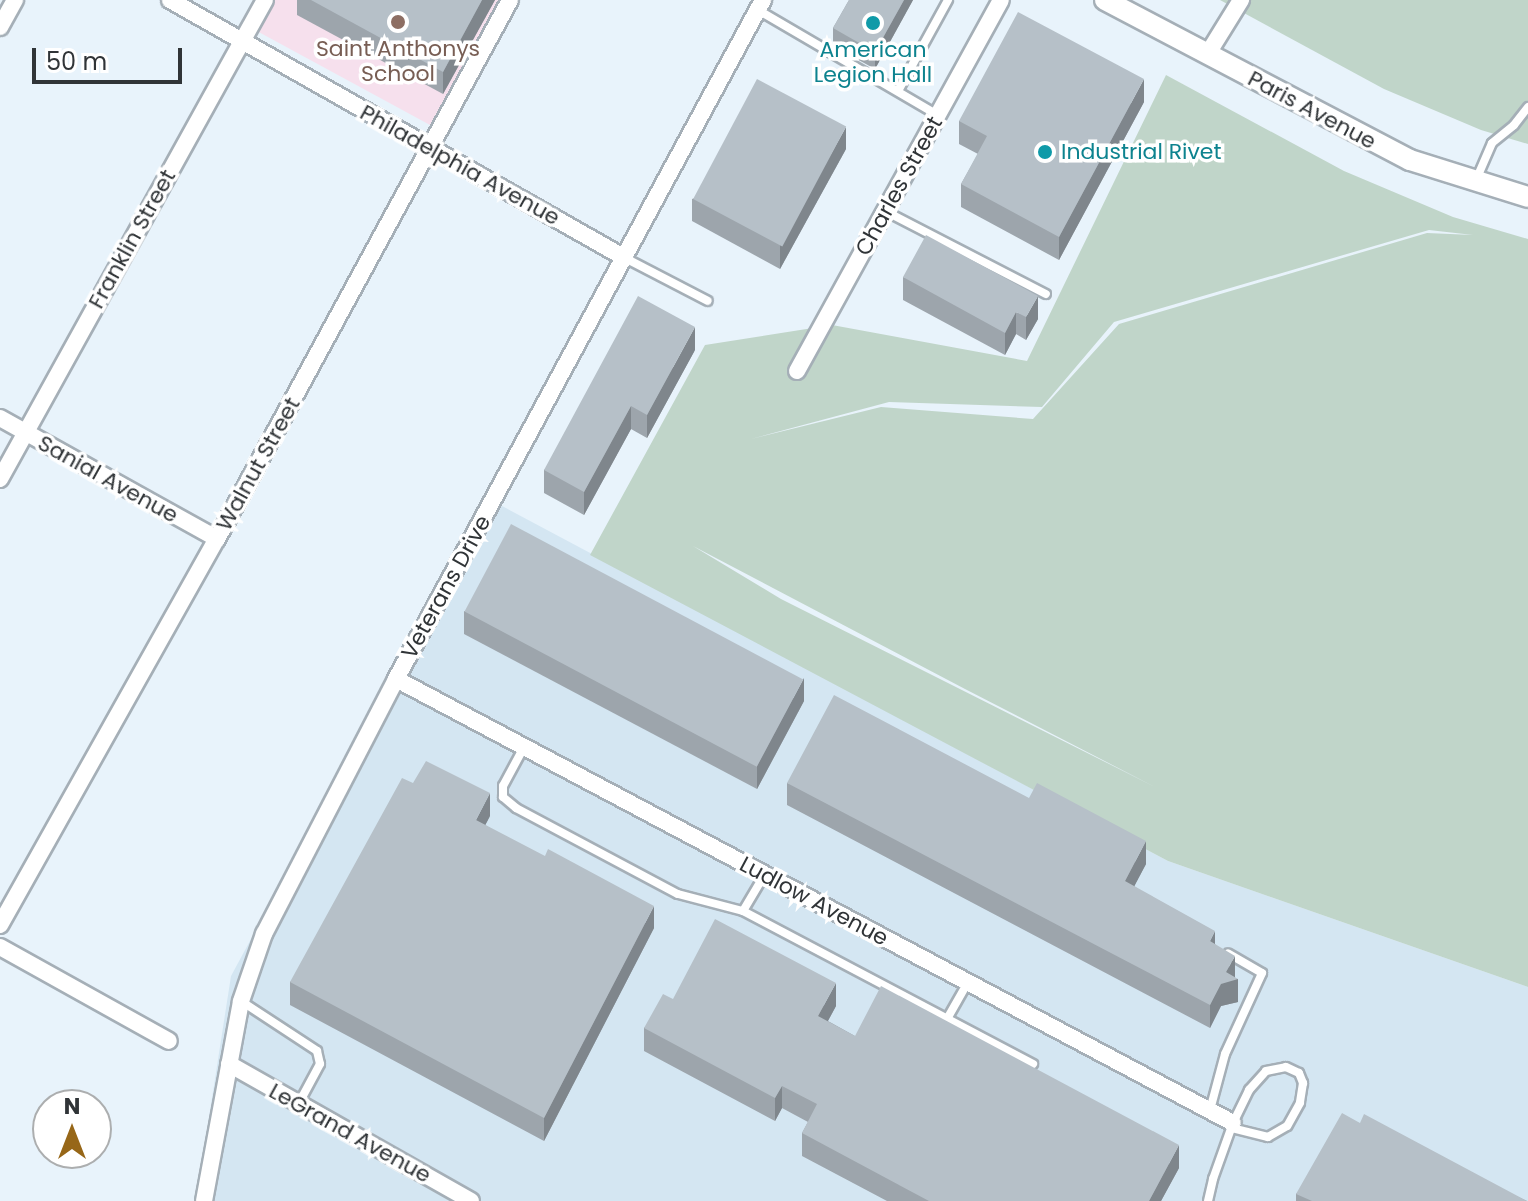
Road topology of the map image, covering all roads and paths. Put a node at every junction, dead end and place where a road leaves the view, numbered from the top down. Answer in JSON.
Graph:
{"nodes":[{"id":1,"x":15,"y":0,"type":"edge"},
{"id":2,"x":170,"y":0,"type":"edge"},
{"id":3,"x":265,"y":0,"type":"edge"},
{"id":4,"x":510,"y":0,"type":"edge"},
{"id":5,"x":948,"y":0,"type":"edge"},
{"id":6,"x":1001,"y":0,"type":"edge"},
{"id":7,"x":1105,"y":0,"type":"edge"},
{"id":8,"x":1241,"y":0,"type":"edge"},
{"id":9,"x":760,"y":5,"type":"edge"},
{"id":10,"x":0,"y":27,"type":"edge"},
{"id":11,"x":242,"y":40,"type":"junction"},
{"id":12,"x":1207,"y":55,"type":"junction"},
{"id":13,"x":898,"y":91,"type":"junction"},
{"id":14,"x":1528,"y":107,"type":"edge"},
{"id":15,"x":938,"y":115,"type":"junction"},
{"id":16,"x":430,"y":150,"type":"junction"},
{"id":17,"x":1475,"y":181,"type":"junction"},
{"id":18,"x":1528,"y":197,"type":"edge"},
{"id":19,"x":885,"y":211,"type":"junction"},
{"id":20,"x":625,"y":258,"type":"junction"},
{"id":21,"x":1046,"y":294,"type":"dead end"},
{"id":22,"x":708,"y":301,"type":"dead end"},
{"id":23,"x":797,"y":371,"type":"dead end"},
{"id":24,"x":0,"y":418,"type":"edge"},
{"id":25,"x":25,"y":432,"type":"junction"},
{"id":26,"x":0,"y":479,"type":"edge"},
{"id":27,"x":217,"y":539,"type":"junction"},
{"id":28,"x":396,"y":679,"type":"junction"},
{"id":29,"x":524,"y":747,"type":"junction"},
{"id":30,"x":765,"y":874,"type":"junction"},
{"id":31,"x":743,"y":911,"type":"junction"},
{"id":32,"x":0,"y":925,"type":"edge"},
{"id":33,"x":0,"y":947,"type":"edge"},
{"id":34,"x":1222,"y":950,"type":"edge"},
{"id":35,"x":968,"y":982,"type":"junction"},
{"id":36,"x":241,"y":1001,"type":"junction"},
{"id":37,"x":947,"y":1019,"type":"junction"},
{"id":38,"x":169,"y":1041,"type":"dead end"},
{"id":39,"x":229,"y":1064,"type":"junction"},
{"id":40,"x":1033,"y":1064,"type":"edge"},
{"id":41,"x":298,"y":1104,"type":"junction"},
{"id":42,"x":1210,"y":1111,"type":"junction"},
{"id":43,"x":1232,"y":1126,"type":"junction"},
{"id":44,"x":204,"y":1201,"type":"edge"},
{"id":45,"x":471,"y":1201,"type":"edge"},
{"id":46,"x":1208,"y":1201,"type":"edge"}],
"edges":[{"from":1,"to":10,"type":"street"},
{"from":2,"to":11,"type":"street","name":"Philadelphia Avenue"},
{"from":3,"to":11,"type":"street","name":"Franklin Street"},
{"from":4,"to":16,"type":"street","name":"Walnut Street"},
{"from":5,"to":13,"type":"lane"},
{"from":6,"to":15,"type":"street","name":"Charles Street"},
{"from":7,"to":12,"type":"street","name":"Paris Avenue"},
{"from":8,"to":12,"type":"street"},
{"from":9,"to":13,"type":"lane"},
{"from":9,"to":20,"type":"street","name":"Veterans Drive"},
{"from":11,"to":16,"type":"street","name":"Philadelphia Avenue"},
{"from":11,"to":25,"type":"street","name":"Franklin Street"},
{"from":12,"to":17,"type":"street","name":"Paris Avenue"},
{"from":13,"to":15,"type":"lane"},
{"from":14,"to":17,"type":"lane"},
{"from":15,"to":19,"type":"street","name":"Charles Street"},
{"from":16,"to":20,"type":"street","name":"Philadelphia Avenue"},
{"from":16,"to":27,"type":"street","name":"Walnut Street"},
{"from":17,"to":18,"type":"street","name":"Paris Avenue"},
{"from":19,"to":21,"type":"lane"},
{"from":19,"to":23,"type":"street","name":"Charles Street"},
{"from":20,"to":22,"type":"lane"},
{"from":20,"to":28,"type":"street","name":"Veterans Drive"},
{"from":24,"to":25,"type":"street","name":"Sanial Avenue"},
{"from":25,"to":26,"type":"street","name":"Franklin Street"},
{"from":25,"to":27,"type":"street","name":"Sanial Avenue"},
{"from":27,"to":32,"type":"street","name":"Walnut Street"},
{"from":28,"to":29,"type":"street","name":"Ludlow Avenue"},
{"from":28,"to":36,"type":"street","name":"Veterans Drive"},
{"from":29,"to":30,"type":"street","name":"Ludlow Avenue"},
{"from":29,"to":31,"type":"lane"},
{"from":30,"to":31,"type":"lane"},
{"from":30,"to":35,"type":"street","name":"Ludlow Avenue"},
{"from":31,"to":37,"type":"lane"},
{"from":33,"to":38,"type":"street"},
{"from":34,"to":42,"type":"lane"},
{"from":35,"to":37,"type":"lane"},
{"from":35,"to":42,"type":"street","name":"Ludlow Avenue"},
{"from":36,"to":39,"type":"street","name":"Veterans Drive"},
{"from":36,"to":41,"type":"lane"},
{"from":37,"to":40,"type":"lane"},
{"from":39,"to":41,"type":"street","name":"LeGrand Avenue"},
{"from":39,"to":44,"type":"street","name":"Veterans Drive"},
{"from":41,"to":45,"type":"street","name":"LeGrand Avenue"},
{"from":42,"to":43,"type":"street","name":"Ludlow Avenue"},
{"from":43,"to":43,"type":"lane"},
{"from":43,"to":46,"type":"lane"}]}
